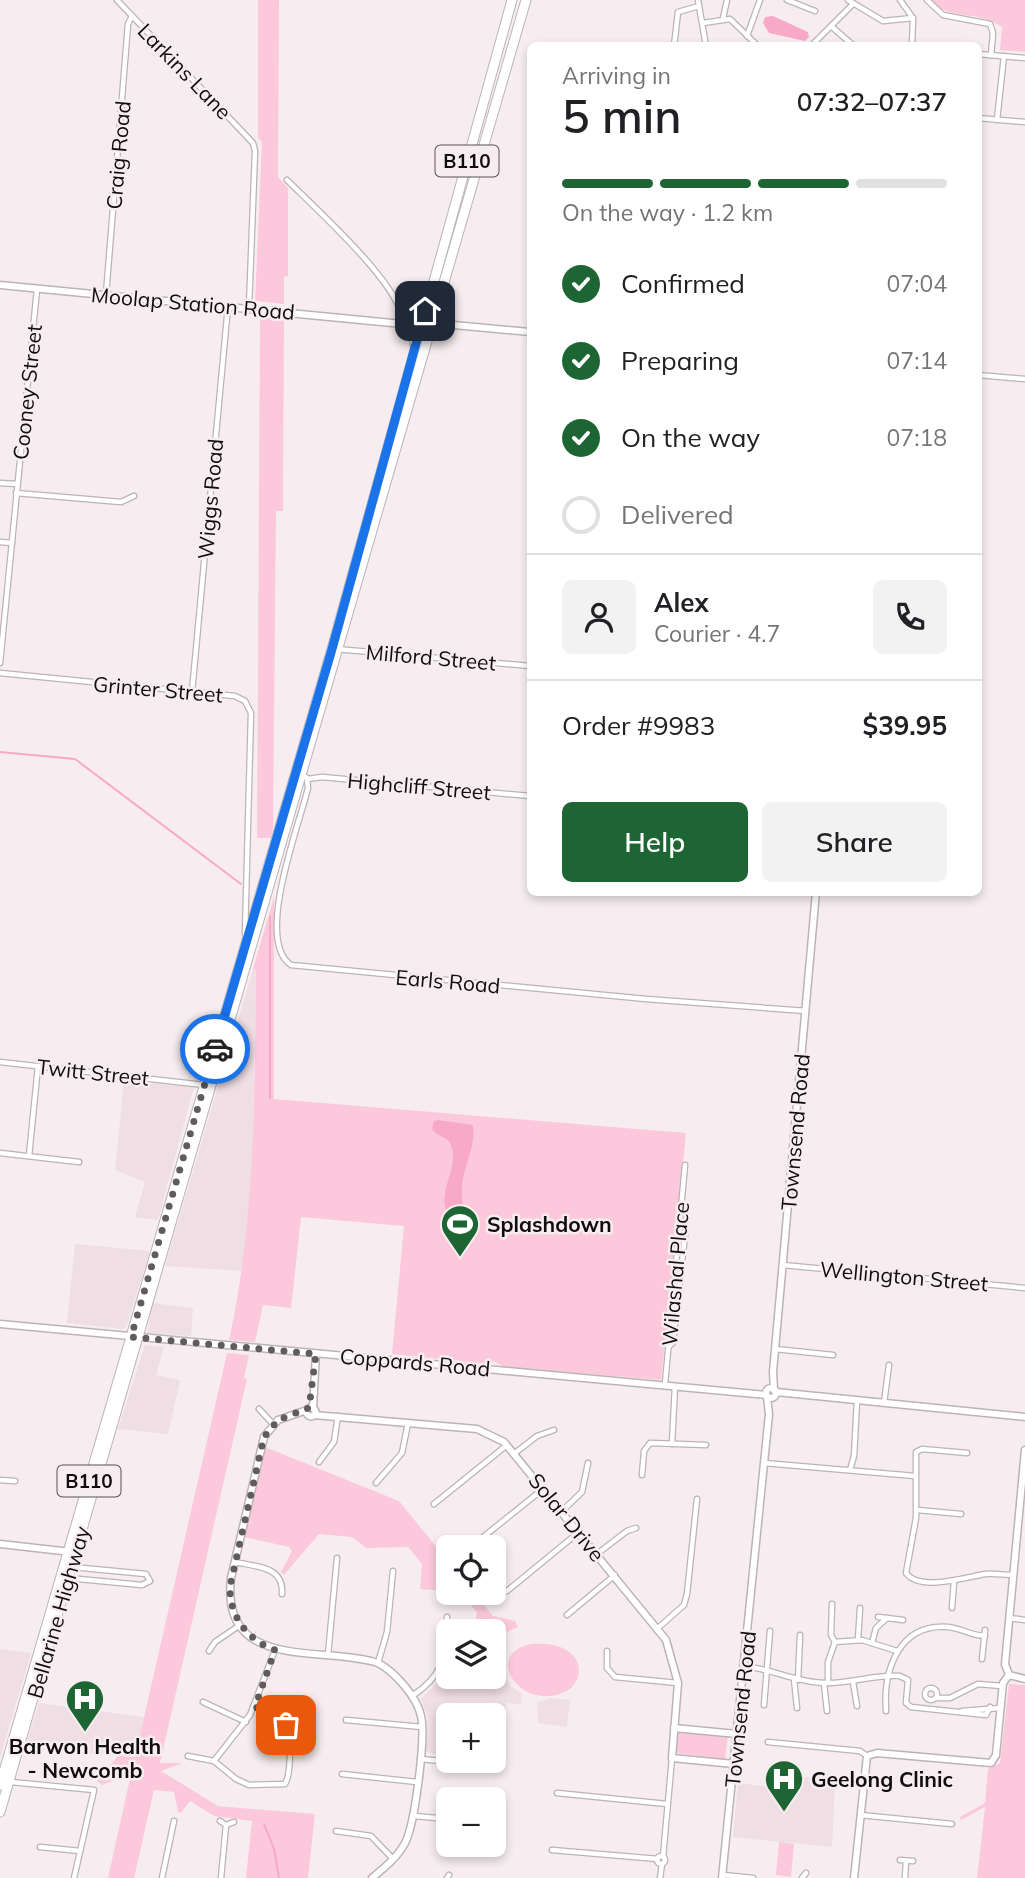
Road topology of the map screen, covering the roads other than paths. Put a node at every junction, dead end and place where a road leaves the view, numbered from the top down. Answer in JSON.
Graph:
{"nodes":[{"id":1,"x":117,"y":0,"type":"edge"},
{"id":2,"x":512,"y":0,"type":"edge"},
{"id":3,"x":526,"y":0,"type":"edge"},
{"id":4,"x":727,"y":0,"type":"edge"},
{"id":5,"x":760,"y":0,"type":"edge"},
{"id":6,"x":786,"y":0,"type":"edge"},
{"id":7,"x":848,"y":0,"type":"edge"},
{"id":8,"x":900,"y":0,"type":"edge"},
{"id":9,"x":927,"y":0,"type":"edge"},
{"id":10,"x":699,"y":3,"type":"edge"},
{"id":11,"x":853,"y":4,"type":"junction"},
{"id":12,"x":814,"y":9,"type":"dead end"},
{"id":13,"x":132,"y":16,"type":"junction"},
{"id":14,"x":723,"y":18,"type":"junction"},
{"id":15,"x":913,"y":18,"type":"junction"},
{"id":16,"x":703,"y":23,"type":"junction"},
{"id":17,"x":832,"y":27,"type":"junction"},
{"id":18,"x":747,"y":36,"type":"junction"},
{"id":19,"x":674,"y":42,"type":"edge"},
{"id":20,"x":705,"y":42,"type":"edge"},
{"id":21,"x":754,"y":42,"type":"edge"},
{"id":22,"x":815,"y":42,"type":"edge"},
{"id":23,"x":849,"y":42,"type":"edge"},
{"id":24,"x":912,"y":42,"type":"edge"},
{"id":25,"x":982,"y":54,"type":"edge"},
{"id":26,"x":990,"y":55,"type":"junction"},
{"id":27,"x":1004,"y":56,"type":"junction"},
{"id":28,"x":1025,"y":58,"type":"edge"},
{"id":29,"x":982,"y":118,"type":"edge"},
{"id":30,"x":997,"y":120,"type":"junction"},
{"id":31,"x":1025,"y":122,"type":"edge"},
{"id":32,"x":287,"y":180,"type":"dead end"},
{"id":33,"x":0,"y":285,"type":"edge"},
{"id":34,"x":37,"y":289,"type":"junction"},
{"id":35,"x":106,"y":295,"type":"junction"},
{"id":36,"x":228,"y":306,"type":"junction"},
{"id":37,"x":250,"y":308,"type":"junction"},
{"id":38,"x":425,"y":311,"type":"junction"},
{"id":39,"x":402,"y":322,"type":"junction"},
{"id":40,"x":421,"y":324,"type":"junction"},
{"id":41,"x":432,"y":324,"type":"junction"},
{"id":42,"x":527,"y":331,"type":"edge"},
{"id":43,"x":414,"y":348,"type":"junction"},
{"id":44,"x":982,"y":374,"type":"edge"},
{"id":45,"x":1025,"y":379,"type":"edge"},
{"id":46,"x":0,"y":483,"type":"edge"},
{"id":47,"x":17,"y":484,"type":"junction"},
{"id":48,"x":16,"y":493,"type":"junction"},
{"id":49,"x":134,"y":496,"type":"dead end"},
{"id":50,"x":0,"y":542,"type":"edge"},
{"id":51,"x":12,"y":543,"type":"junction"},
{"id":52,"x":3,"y":603,"type":"edge"},
{"id":53,"x":335,"y":649,"type":"junction"},
{"id":54,"x":0,"y":661,"type":"edge"},
{"id":55,"x":527,"y":666,"type":"edge"},
{"id":56,"x":0,"y":673,"type":"edge"},
{"id":57,"x":192,"y":692,"type":"junction"},
{"id":58,"x":302,"y":776,"type":"junction"},
{"id":59,"x":527,"y":796,"type":"edge"},
{"id":60,"x":247,"y":895,"type":"junction"},
{"id":61,"x":816,"y":896,"type":"edge"},
{"id":62,"x":254,"y":911,"type":"junction"},
{"id":63,"x":258,"y":926,"type":"junction"},
{"id":64,"x":245,"y":943,"type":"junction"},
{"id":65,"x":806,"y":1011,"type":"junction"},
{"id":66,"x":0,"y":1062,"type":"edge"},
{"id":67,"x":38,"y":1066,"type":"junction"},
{"id":68,"x":207,"y":1083,"type":"junction"},
{"id":69,"x":0,"y":1153,"type":"edge"},
{"id":70,"x":29,"y":1156,"type":"junction"},
{"id":71,"x":79,"y":1162,"type":"dead end"},
{"id":72,"x":685,"y":1165,"type":"dead end"},
{"id":73,"x":783,"y":1265,"type":"junction"},
{"id":74,"x":1025,"y":1288,"type":"edge"},
{"id":75,"x":0,"y":1324,"type":"edge"},
{"id":76,"x":135,"y":1337,"type":"junction"},
{"id":77,"x":775,"y":1349,"type":"junction"},
{"id":78,"x":316,"y":1354,"type":"junction"},
{"id":79,"x":833,"y":1355,"type":"dead end"},
{"id":80,"x":888,"y":1364,"type":"dead end"},
{"id":81,"x":665,"y":1384,"type":"junction"},
{"id":82,"x":676,"y":1385,"type":"junction"},
{"id":83,"x":771,"y":1393,"type":"junction"},
{"id":84,"x":857,"y":1401,"type":"junction"},
{"id":85,"x":884,"y":1404,"type":"junction"},
{"id":86,"x":259,"y":1409,"type":"dead end"},
{"id":87,"x":311,"y":1411,"type":"junction"},
{"id":88,"x":338,"y":1416,"type":"junction"},
{"id":89,"x":1025,"y":1416,"type":"edge"},
{"id":90,"x":408,"y":1423,"type":"junction"},
{"id":91,"x":273,"y":1424,"type":"junction"},
{"id":92,"x":554,"y":1430,"type":"dead end"},
{"id":93,"x":508,"y":1444,"type":"junction"},
{"id":94,"x":672,"y":1444,"type":"junction"},
{"id":95,"x":706,"y":1445,"type":"dead end"},
{"id":96,"x":515,"y":1453,"type":"junction"},
{"id":97,"x":967,"y":1453,"type":"dead end"},
{"id":98,"x":1025,"y":1454,"type":"edge"},
{"id":99,"x":319,"y":1462,"type":"dead end"},
{"id":100,"x":588,"y":1463,"type":"dead end"},
{"id":101,"x":764,"y":1463,"type":"junction"},
{"id":102,"x":850,"y":1471,"type":"junction"},
{"id":103,"x":642,"y":1475,"type":"dead end"},
{"id":104,"x":915,"y":1476,"type":"junction"},
{"id":105,"x":0,"y":1480,"type":"edge"},
{"id":106,"x":15,"y":1481,"type":"dead end"},
{"id":107,"x":376,"y":1483,"type":"dead end"},
{"id":108,"x":543,"y":1488,"type":"junction"},
{"id":109,"x":696,"y":1499,"type":"dead end"},
{"id":110,"x":434,"y":1504,"type":"dead end"},
{"id":111,"x":917,"y":1510,"type":"junction"},
{"id":112,"x":562,"y":1511,"type":"junction"},
{"id":113,"x":961,"y":1514,"type":"dead end"},
{"id":114,"x":636,"y":1528,"type":"dead end"},
{"id":115,"x":579,"y":1531,"type":"junction"},
{"id":116,"x":485,"y":1535,"type":"edge"},
{"id":117,"x":0,"y":1544,"type":"edge"},
{"id":118,"x":72,"y":1552,"type":"junction"},
{"id":119,"x":597,"y":1554,"type":"junction"},
{"id":120,"x":337,"y":1558,"type":"dead end"},
{"id":121,"x":235,"y":1562,"type":"junction"},
{"id":122,"x":71,"y":1567,"type":"junction"},
{"id":123,"x":393,"y":1571,"type":"dead end"},
{"id":124,"x":615,"y":1575,"type":"junction"},
{"id":125,"x":1013,"y":1575,"type":"junction"},
{"id":126,"x":68,"y":1578,"type":"junction"},
{"id":127,"x":954,"y":1581,"type":"junction"},
{"id":128,"x":507,"y":1591,"type":"dead end"},
{"id":129,"x":282,"y":1594,"type":"dead end"},
{"id":130,"x":832,"y":1604,"type":"dead end"},
{"id":131,"x":860,"y":1608,"type":"dead end"},
{"id":132,"x":952,"y":1608,"type":"dead end"},
{"id":133,"x":567,"y":1615,"type":"dead end"},
{"id":134,"x":447,"y":1617,"type":"dead end"},
{"id":135,"x":878,"y":1617,"type":"dead end"},
{"id":136,"x":887,"y":1618,"type":"junction"},
{"id":137,"x":1009,"y":1618,"type":"junction"},
{"id":138,"x":903,"y":1620,"type":"dead end"},
{"id":139,"x":1025,"y":1620,"type":"edge"},
{"id":140,"x":240,"y":1625,"type":"junction"},
{"id":141,"x":658,"y":1628,"type":"junction"},
{"id":142,"x":770,"y":1631,"type":"dead end"},
{"id":143,"x":800,"y":1635,"type":"dead end"},
{"id":144,"x":858,"y":1640,"type":"junction"},
{"id":145,"x":835,"y":1642,"type":"junction"},
{"id":146,"x":872,"y":1643,"type":"junction"},
{"id":147,"x":275,"y":1650,"type":"junction"},
{"id":148,"x":209,"y":1651,"type":"dead end"},
{"id":149,"x":607,"y":1651,"type":"dead end"},
{"id":150,"x":897,"y":1651,"type":"junction"},
{"id":151,"x":328,"y":1656,"type":"junction"},
{"id":152,"x":982,"y":1658,"type":"dead end"},
{"id":153,"x":378,"y":1663,"type":"junction"},
{"id":154,"x":744,"y":1666,"type":"junction"},
{"id":155,"x":768,"y":1669,"type":"junction"},
{"id":156,"x":888,"y":1675,"type":"junction"},
{"id":157,"x":1009,"y":1675,"type":"junction"},
{"id":158,"x":1025,"y":1678,"type":"edge"},
{"id":159,"x":796,"y":1679,"type":"junction"},
{"id":160,"x":853,"y":1682,"type":"junction"},
{"id":161,"x":678,"y":1683,"type":"junction"},
{"id":162,"x":826,"y":1683,"type":"junction"},
{"id":163,"x":1002,"y":1686,"type":"junction"},
{"id":164,"x":412,"y":1697,"type":"junction"},
{"id":165,"x":936,"y":1698,"type":"dead end"},
{"id":166,"x":203,"y":1702,"type":"dead end"},
{"id":167,"x":764,"y":1705,"type":"dead end"},
{"id":168,"x":857,"y":1706,"type":"dead end"},
{"id":169,"x":255,"y":1707,"type":"junction"},
{"id":170,"x":797,"y":1708,"type":"dead end"},
{"id":171,"x":1000,"y":1708,"type":"junction"},
{"id":172,"x":827,"y":1711,"type":"dead end"},
{"id":173,"x":886,"y":1711,"type":"dead end"},
{"id":174,"x":301,"y":1714,"type":"dead end"},
{"id":175,"x":346,"y":1720,"type":"dead end"},
{"id":176,"x":246,"y":1722,"type":"junction"},
{"id":177,"x":286,"y":1725,"type":"junction"},
{"id":178,"x":422,"y":1727,"type":"junction"},
{"id":179,"x":674,"y":1728,"type":"junction"},
{"id":180,"x":737,"y":1734,"type":"junction"},
{"id":181,"x":768,"y":1742,"type":"dead end"},
{"id":182,"x":188,"y":1756,"type":"dead end"},
{"id":183,"x":867,"y":1756,"type":"junction"},
{"id":184,"x":672,"y":1758,"type":"junction"},
{"id":185,"x":419,"y":1759,"type":"junction"},
{"id":186,"x":214,"y":1761,"type":"junction"},
{"id":187,"x":436,"y":1761,"type":"edge"},
{"id":188,"x":734,"y":1764,"type":"junction"},
{"id":189,"x":342,"y":1774,"type":"dead end"},
{"id":190,"x":417,"y":1782,"type":"junction"},
{"id":191,"x":9,"y":1783,"type":"edge"},
{"id":192,"x":557,"y":1793,"type":"dead end"},
{"id":193,"x":667,"y":1804,"type":"junction"},
{"id":194,"x":0,"y":1812,"type":"edge"},
{"id":195,"x":860,"y":1815,"type":"junction"},
{"id":196,"x":414,"y":1816,"type":"junction"},
{"id":197,"x":436,"y":1818,"type":"edge"},
{"id":198,"x":174,"y":1821,"type":"dead end"},
{"id":199,"x":220,"y":1821,"type":"dead end"},
{"id":200,"x":234,"y":1822,"type":"dead end"},
{"id":201,"x":952,"y":1824,"type":"dead end"},
{"id":202,"x":226,"y":1825,"type":"junction"},
{"id":203,"x":336,"y":1831,"type":"dead end"},
{"id":204,"x":40,"y":1847,"type":"dead end"},
{"id":205,"x":552,"y":1850,"type":"dead end"},
{"id":206,"x":80,"y":1851,"type":"junction"},
{"id":207,"x":393,"y":1860,"type":"junction"},
{"id":208,"x":660,"y":1860,"type":"junction"},
{"id":209,"x":914,"y":1861,"type":"dead end"},
{"id":210,"x":806,"y":1873,"type":"dead end"},
{"id":211,"x":722,"y":1876,"type":"edge"},
{"id":212,"x":660,"y":1877,"type":"edge"},
{"id":213,"x":74,"y":1878,"type":"edge"},
{"id":214,"x":162,"y":1878,"type":"edge"},
{"id":215,"x":221,"y":1878,"type":"edge"},
{"id":216,"x":372,"y":1878,"type":"edge"},
{"id":217,"x":753,"y":1878,"type":"edge"},
{"id":218,"x":802,"y":1878,"type":"edge"},
{"id":219,"x":854,"y":1878,"type":"edge"},
{"id":220,"x":905,"y":1878,"type":"edge"}],
"edges":[{"from":1,"to":13,"type":"street","name":"Larkins Lane"},
{"from":2,"to":38,"type":"highway","name":"Bellarine Highway","number":"B110"},
{"from":3,"to":41,"type":"highway","name":"Bellarine Highway","number":"B110"},
{"from":4,"to":14,"type":"street"},
{"from":5,"to":18,"type":"street"},
{"from":6,"to":12,"type":"street"},
{"from":7,"to":11,"type":"street"},
{"from":8,"to":15,"type":"street"},
{"from":9,"to":26,"type":"street"},
{"from":10,"to":16,"type":"street"},
{"from":10,"to":19,"type":"street"},
{"from":11,"to":15,"type":"street"},
{"from":11,"to":17,"type":"street"},
{"from":13,"to":35,"type":"street","name":"Craig Road"},
{"from":13,"to":37,"type":"street","name":"Larkins Lane"},
{"from":14,"to":16,"type":"street"},
{"from":14,"to":18,"type":"street"},
{"from":15,"to":24,"type":"street"},
{"from":16,"to":20,"type":"street"},
{"from":17,"to":22,"type":"street"},
{"from":17,"to":23,"type":"street"},
{"from":18,"to":21,"type":"street"},
{"from":25,"to":26,"type":"street"},
{"from":26,"to":27,"type":"street"},
{"from":27,"to":28,"type":"street"},
{"from":27,"to":30,"type":"street"},
{"from":29,"to":30,"type":"street"},
{"from":30,"to":31,"type":"street"},
{"from":32,"to":39,"type":"street"},
{"from":33,"to":34,"type":"street","name":"Moolap Station Road"},
{"from":34,"to":35,"type":"street","name":"Moolap Station Road"},
{"from":34,"to":47,"type":"street","name":"Cooney Street"},
{"from":35,"to":36,"type":"street","name":"Moolap Station Road"},
{"from":36,"to":37,"type":"street","name":"Moolap Station Road"},
{"from":36,"to":57,"type":"street","name":"Wiggs Road"},
{"from":37,"to":39,"type":"street","name":"Moolap Station Road"},
{"from":38,"to":39,"type":"street"},
{"from":38,"to":40,"type":"highway","name":"Bellarine Highway","number":"B110"},
{"from":39,"to":40,"type":"street","name":"Moolap Station Road"},
{"from":39,"to":43,"type":"street"},
{"from":40,"to":41,"type":"street","name":"Moolap Station Road"},
{"from":40,"to":43,"type":"highway","name":"Bellarine Highway","number":"B110"},
{"from":41,"to":42,"type":"street","name":"Moolap Station Road"},
{"from":41,"to":53,"type":"highway","name":"Bellarine Highway","number":"B110"},
{"from":43,"to":53,"type":"highway","name":"Bellarine Highway","number":"B110"},
{"from":44,"to":45,"type":"street"},
{"from":46,"to":47,"type":"street"},
{"from":47,"to":48,"type":"street","name":"Cooney Street"},
{"from":48,"to":49,"type":"street"},
{"from":48,"to":51,"type":"street","name":"Cooney Street"},
{"from":50,"to":51,"type":"street"},
{"from":51,"to":52,"type":"street","name":"Cooney Street"},
{"from":52,"to":54,"type":"street","name":"Cooney Street"},
{"from":53,"to":55,"type":"street","name":"Milford Street"},
{"from":53,"to":58,"type":"highway","name":"Bellarine Highway","number":"B110"},
{"from":56,"to":57,"type":"street","name":"Grinter Street"},
{"from":57,"to":60,"type":"street","name":"Grinter Street"},
{"from":58,"to":59,"type":"street","name":"Highcliff Street"},
{"from":58,"to":62,"type":"highway","name":"Bellarine Highway","number":"B110"},
{"from":58,"to":63,"type":"highway","name":"Bellarine Highway","number":"B110"},
{"from":58,"to":65,"type":"street","name":"Earls Road"},
{"from":60,"to":62,"type":"street","name":"Grinter Street"},
{"from":60,"to":64,"type":"street","name":"Grinter Street"},
{"from":61,"to":65,"type":"street","name":"Townsend Road"},
{"from":62,"to":63,"type":"highway"},
{"from":62,"to":64,"type":"highway","name":"Bellarine Highway","number":"B110"},
{"from":63,"to":68,"type":"highway","name":"Bellarine Highway","number":"B110"},
{"from":64,"to":68,"type":"highway","name":"Bellarine Highway","number":"B110"},
{"from":65,"to":73,"type":"street","name":"Townsend Road"},
{"from":66,"to":67,"type":"street","name":"Twitt Street"},
{"from":67,"to":68,"type":"street","name":"Twitt Street"},
{"from":67,"to":70,"type":"street"},
{"from":68,"to":76,"type":"highway","name":"Bellarine Highway","number":"B110"},
{"from":69,"to":70,"type":"street"},
{"from":70,"to":71,"type":"street"},
{"from":72,"to":81,"type":"street","name":"Wilashal Place"},
{"from":73,"to":74,"type":"street","name":"Wellington Street"},
{"from":73,"to":77,"type":"street","name":"Townsend Road"},
{"from":75,"to":76,"type":"street","name":"Coppards Road"},
{"from":76,"to":78,"type":"street","name":"Coppards Road"},
{"from":76,"to":118,"type":"highway","name":"Bellarine Highway","number":"B110"},
{"from":77,"to":79,"type":"street"},
{"from":77,"to":83,"type":"street","name":"Townsend Road"},
{"from":78,"to":81,"type":"street","name":"Coppards Road"},
{"from":78,"to":87,"type":"street"},
{"from":80,"to":85,"type":"street"},
{"from":81,"to":82,"type":"street","name":"Coppards Road"},
{"from":82,"to":83,"type":"street","name":"Coppards Road"},
{"from":82,"to":94,"type":"street"},
{"from":83,"to":84,"type":"street","name":"Coppards Road"},
{"from":83,"to":101,"type":"street","name":"Townsend Road"},
{"from":84,"to":85,"type":"street","name":"Coppards Road"},
{"from":84,"to":102,"type":"street"},
{"from":85,"to":89,"type":"street","name":"Coppards Road"},
{"from":86,"to":91,"type":"street"},
{"from":87,"to":88,"type":"street","name":"Solar Drive"},
{"from":87,"to":91,"type":"street","name":"Solar Drive"},
{"from":88,"to":90,"type":"street","name":"Solar Drive"},
{"from":88,"to":99,"type":"street"},
{"from":90,"to":93,"type":"street","name":"Solar Drive"},
{"from":90,"to":107,"type":"street"},
{"from":91,"to":121,"type":"street"},
{"from":92,"to":96,"type":"street"},
{"from":93,"to":96,"type":"street","name":"Solar Drive"},
{"from":93,"to":110,"type":"street"},
{"from":94,"to":95,"type":"street"},
{"from":94,"to":103,"type":"street"},
{"from":96,"to":108,"type":"street","name":"Solar Drive"},
{"from":97,"to":104,"type":"street"},
{"from":98,"to":125,"type":"street"},
{"from":100,"to":112,"type":"street"},
{"from":101,"to":102,"type":"street"},
{"from":101,"to":154,"type":"street","name":"Townsend Road"},
{"from":102,"to":104,"type":"street"},
{"from":104,"to":111,"type":"street"},
{"from":105,"to":106,"type":"street"},
{"from":108,"to":112,"type":"street","name":"Solar Drive"},
{"from":108,"to":116,"type":"street"},
{"from":109,"to":141,"type":"street"},
{"from":111,"to":113,"type":"street"},
{"from":111,"to":127,"type":"street"},
{"from":112,"to":115,"type":"street","name":"Solar Drive"},
{"from":114,"to":119,"type":"street"},
{"from":115,"to":119,"type":"street","name":"Solar Drive"},
{"from":115,"to":128,"type":"street"},
{"from":117,"to":118,"type":"street"},
{"from":118,"to":122,"type":"highway","name":"Bellarine Highway","number":"B110"},
{"from":118,"to":191,"type":"highway","name":"Bellarine Highway","number":"B110"},
{"from":119,"to":124,"type":"street","name":"Solar Drive"},
{"from":120,"to":151,"type":"street"},
{"from":121,"to":129,"type":"street"},
{"from":121,"to":140,"type":"street"},
{"from":122,"to":126,"type":"highway","name":"Bellarine Highway","number":"B110"},
{"from":122,"to":126,"type":"street"},
{"from":123,"to":153,"type":"street"},
{"from":124,"to":133,"type":"street"},
{"from":124,"to":141,"type":"street","name":"Solar Drive"},
{"from":125,"to":127,"type":"street"},
{"from":125,"to":137,"type":"street"},
{"from":126,"to":191,"type":"highway","name":"Bellarine Highway","number":"B110"},
{"from":127,"to":132,"type":"street"},
{"from":130,"to":145,"type":"street"},
{"from":131,"to":144,"type":"street"},
{"from":134,"to":164,"type":"street"},
{"from":135,"to":136,"type":"street"},
{"from":136,"to":138,"type":"street"},
{"from":136,"to":146,"type":"street"},
{"from":137,"to":139,"type":"street"},
{"from":137,"to":157,"type":"street"},
{"from":140,"to":147,"type":"street"},
{"from":140,"to":148,"type":"street"},
{"from":141,"to":161,"type":"street","name":"Solar Drive"},
{"from":142,"to":155,"type":"street"},
{"from":143,"to":159,"type":"street"},
{"from":144,"to":145,"type":"street"},
{"from":144,"to":146,"type":"street"},
{"from":145,"to":162,"type":"street"},
{"from":146,"to":150,"type":"street"},
{"from":147,"to":151,"type":"street"},
{"from":147,"to":169,"type":"street"},
{"from":149,"to":161,"type":"street"},
{"from":150,"to":152,"type":"street"},
{"from":150,"to":156,"type":"street"},
{"from":151,"to":153,"type":"street"},
{"from":153,"to":164,"type":"street"},
{"from":154,"to":155,"type":"street"},
{"from":154,"to":180,"type":"street","name":"Townsend Road"},
{"from":155,"to":159,"type":"street"},
{"from":155,"to":167,"type":"street"},
{"from":156,"to":160,"type":"street"},
{"from":156,"to":171,"type":"street"},
{"from":156,"to":173,"type":"street"},
{"from":157,"to":158,"type":"street"},
{"from":157,"to":163,"type":"street"},
{"from":159,"to":162,"type":"street"},
{"from":159,"to":170,"type":"street"},
{"from":160,"to":162,"type":"street"},
{"from":160,"to":168,"type":"street"},
{"from":161,"to":179,"type":"street","name":"Solar Drive"},
{"from":162,"to":172,"type":"street"},
{"from":163,"to":165,"type":"street"},
{"from":163,"to":171,"type":"street"},
{"from":164,"to":178,"type":"street"},
{"from":166,"to":176,"type":"street"},
{"from":169,"to":176,"type":"street"},
{"from":169,"to":177,"type":"street"},
{"from":171,"to":183,"type":"street"},
{"from":174,"to":177,"type":"street"},
{"from":175,"to":178,"type":"street"},
{"from":176,"to":186,"type":"street"},
{"from":177,"to":186,"type":"street"},
{"from":178,"to":185,"type":"street"},
{"from":179,"to":180,"type":"street"},
{"from":179,"to":184,"type":"street","name":"Solar Drive"},
{"from":180,"to":188,"type":"street","name":"Townsend Road"},
{"from":181,"to":183,"type":"street"},
{"from":182,"to":186,"type":"street"},
{"from":183,"to":195,"type":"street"},
{"from":184,"to":188,"type":"street"},
{"from":184,"to":193,"type":"street"},
{"from":185,"to":187,"type":"street"},
{"from":185,"to":190,"type":"street"},
{"from":188,"to":211,"type":"street","name":"Townsend Road"},
{"from":189,"to":190,"type":"street"},
{"from":190,"to":196,"type":"street"},
{"from":191,"to":194,"type":"highway","name":"Bellarine Highway","number":"B110"},
{"from":191,"to":206,"type":"street"},
{"from":192,"to":193,"type":"street"},
{"from":193,"to":208,"type":"street"},
{"from":195,"to":201,"type":"street"},
{"from":195,"to":219,"type":"street"},
{"from":196,"to":197,"type":"street"},
{"from":196,"to":207,"type":"street"},
{"from":198,"to":214,"type":"street"},
{"from":199,"to":202,"type":"street"},
{"from":200,"to":202,"type":"street"},
{"from":202,"to":215,"type":"street"},
{"from":203,"to":207,"type":"street"},
{"from":204,"to":206,"type":"street"},
{"from":205,"to":208,"type":"street"},
{"from":206,"to":213,"type":"street"},
{"from":207,"to":216,"type":"street"},
{"from":208,"to":212,"type":"street"},
{"from":209,"to":220,"type":"street"},
{"from":210,"to":218,"type":"street"},
{"from":211,"to":217,"type":"street"}]}
